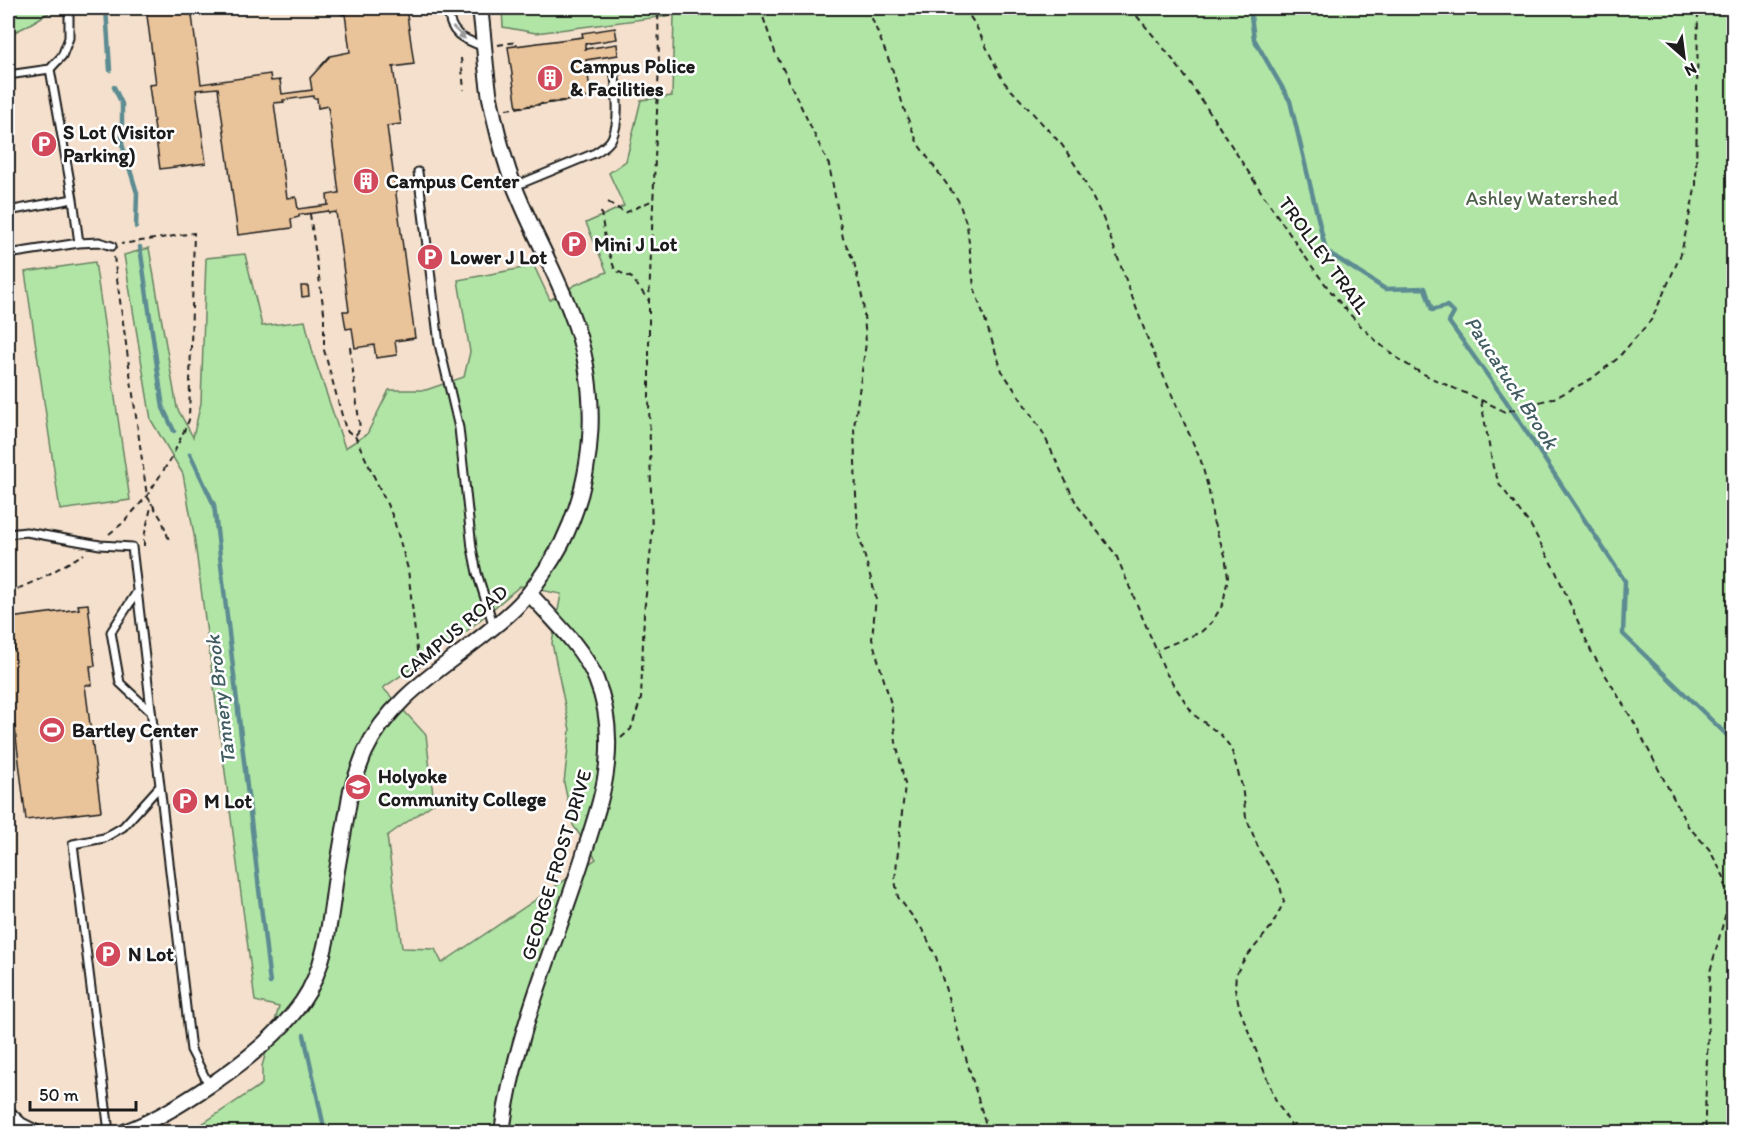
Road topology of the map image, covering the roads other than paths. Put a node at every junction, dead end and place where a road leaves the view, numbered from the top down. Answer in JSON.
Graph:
{"nodes":[{"id":1,"x":69,"y":8,"type":"edge"},
{"id":2,"x":448,"y":8,"type":"edge"},
{"id":3,"x":480,"y":8,"type":"edge"},
{"id":4,"x":490,"y":46,"type":"junction"},
{"id":5,"x":614,"y":68,"type":"dead end"},
{"id":6,"x":50,"y":69,"type":"junction"},
{"id":7,"x":8,"y":75,"type":"edge"},
{"id":8,"x":417,"y":172,"type":"dead end"},
{"id":9,"x":515,"y":186,"type":"junction"},
{"id":10,"x":73,"y":199,"type":"junction"},
{"id":11,"x":8,"y":211,"type":"edge"},
{"id":12,"x":79,"y":243,"type":"junction"},
{"id":13,"x":112,"y":246,"type":"road end"},
{"id":14,"x":8,"y":254,"type":"edge"},
{"id":15,"x":8,"y":532,"type":"edge"},
{"id":16,"x":137,"y":592,"type":"junction"},
{"id":17,"x":529,"y":594,"type":"junction"},
{"id":18,"x":494,"y":627,"type":"junction"},
{"id":19,"x":152,"y":712,"type":"junction"},
{"id":20,"x":160,"y":786,"type":"junction"},
{"id":21,"x":209,"y":1085,"type":"junction"},
{"id":22,"x":8,"y":1114,"type":"edge"},
{"id":23,"x":34,"y":1132,"type":"edge"},
{"id":24,"x":109,"y":1132,"type":"edge"},
{"id":25,"x":124,"y":1132,"type":"edge"},
{"id":26,"x":502,"y":1132,"type":"edge"}],
"edges":[{"from":1,"to":6,"type":"lane"},
{"from":2,"to":4,"type":"lane","one_way":true},
{"from":3,"to":4,"type":"street","name":"CAMPUS ROAD"},
{"from":4,"to":9,"type":"street","name":"CAMPUS ROAD"},
{"from":5,"to":9,"type":"lane"},
{"from":6,"to":7,"type":"lane"},
{"from":6,"to":10,"type":"lane"},
{"from":8,"to":18,"type":"lane"},
{"from":9,"to":17,"type":"street","name":"CAMPUS ROAD"},
{"from":10,"to":11,"type":"lane"},
{"from":10,"to":12,"type":"lane"},
{"from":12,"to":13,"type":"lane"},
{"from":12,"to":14,"type":"lane"},
{"from":15,"to":16,"type":"lane"},
{"from":16,"to":19,"type":"lane"},
{"from":16,"to":19,"type":"lane"},
{"from":17,"to":18,"type":"street","name":"CAMPUS ROAD"},
{"from":17,"to":26,"type":"street","name":"GEORGE FROST DRIVE"},
{"from":18,"to":21,"type":"street","name":"CAMPUS ROAD"},
{"from":19,"to":20,"type":"lane"},
{"from":20,"to":21,"type":"lane"},
{"from":20,"to":24,"type":"lane"},
{"from":21,"to":25,"type":"street","name":"CAMPUS ROAD"},
{"from":22,"to":23,"type":"street"}]}
